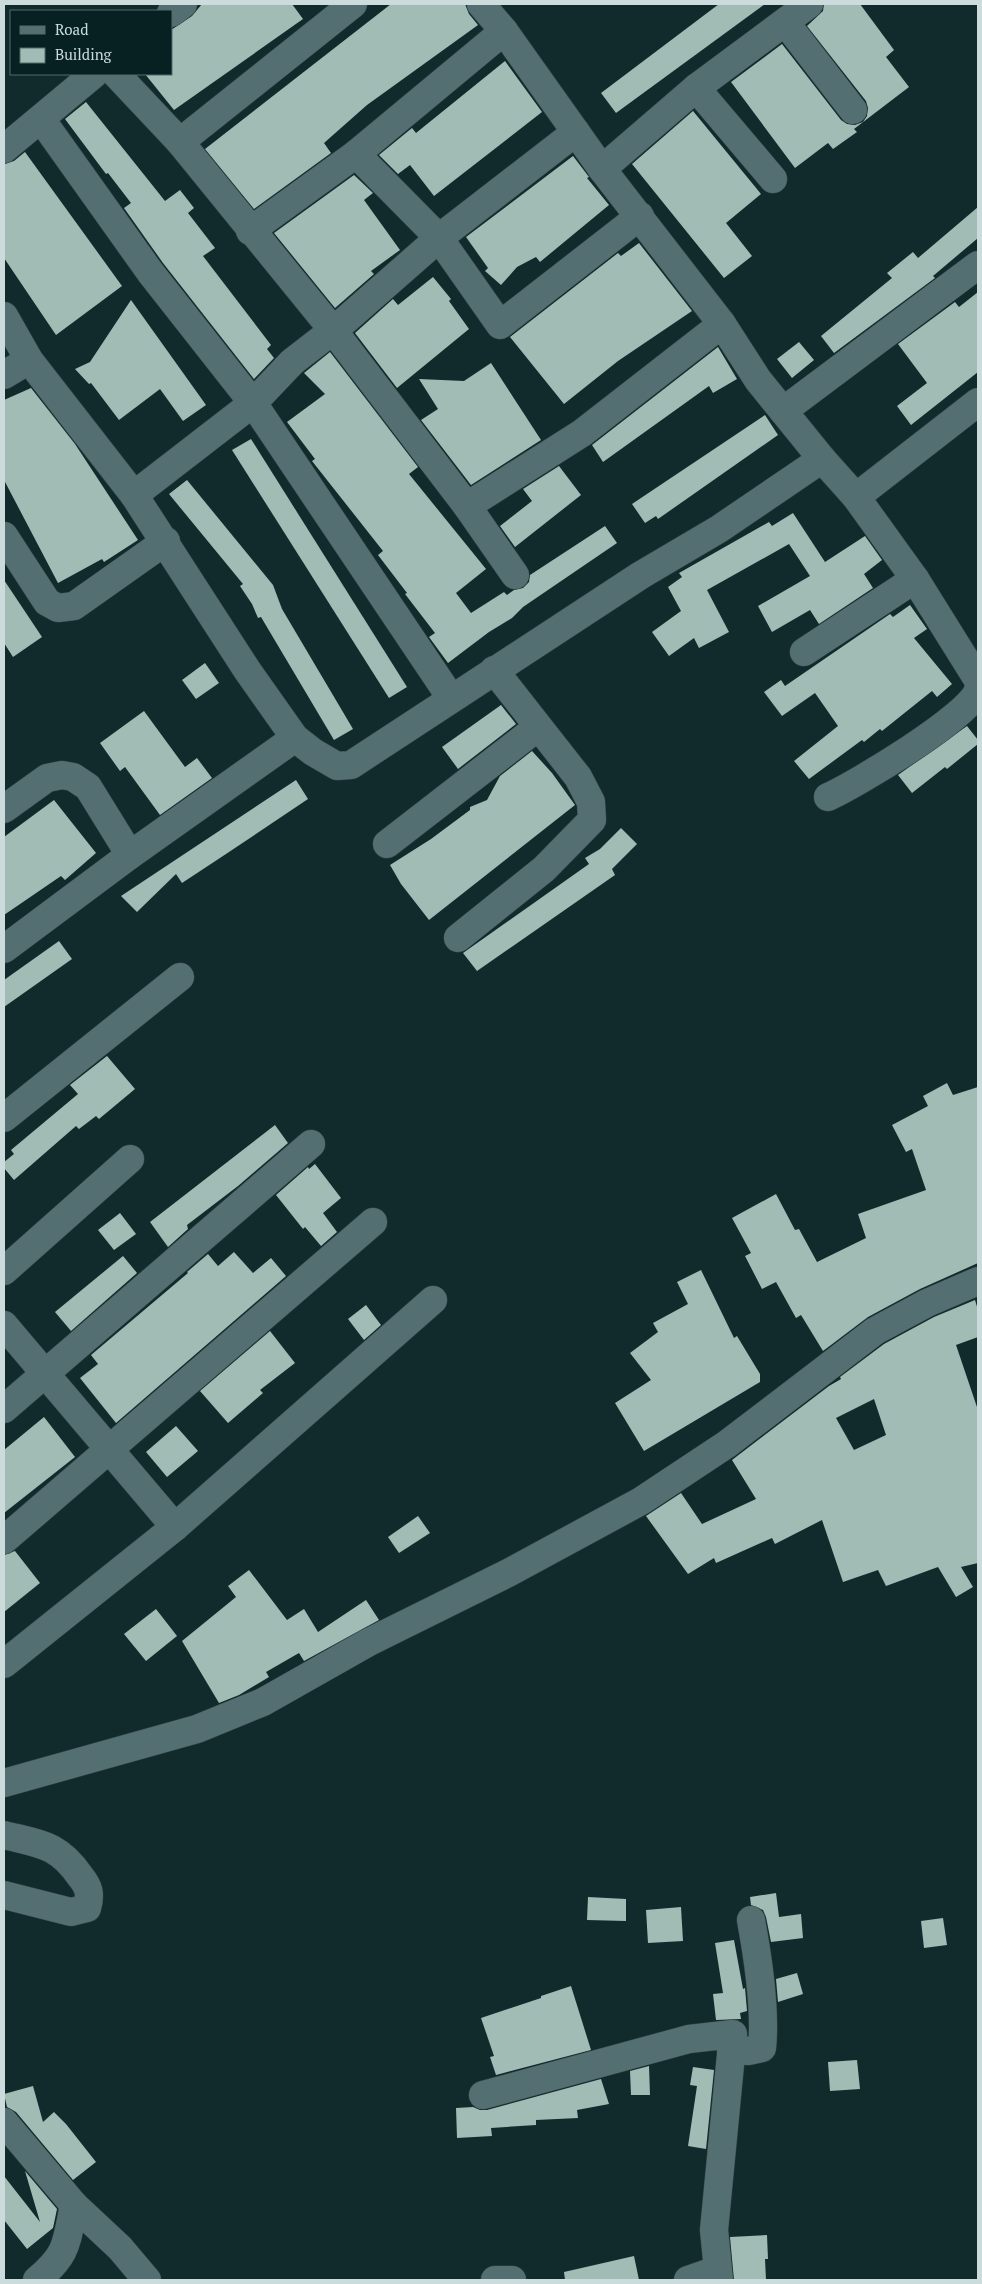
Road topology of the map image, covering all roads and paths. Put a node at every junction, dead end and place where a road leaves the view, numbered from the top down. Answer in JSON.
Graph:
{"nodes":[{"id":1,"x":184,"y":4,"type":"edge"},
{"id":2,"x":353,"y":4,"type":"edge"},
{"id":3,"x":481,"y":4,"type":"edge"},
{"id":4,"x":809,"y":4,"type":"edge"},
{"id":5,"x":172,"y":12,"type":"edge"},
{"id":6,"x":786,"y":22,"type":"junction"},
{"id":7,"x":504,"y":31,"type":"junction"},
{"id":8,"x":93,"y":75,"type":"edge"},
{"id":9,"x":117,"y":75,"type":"edge"},
{"id":10,"x":696,"y":88,"type":"junction"},
{"id":11,"x":853,"y":110,"type":"dead end"},
{"id":12,"x":41,"y":119,"type":"junction"},
{"id":13,"x":576,"y":132,"type":"junction"},
{"id":14,"x":180,"y":142,"type":"junction"},
{"id":15,"x":4,"y":149,"type":"edge"},
{"id":16,"x":356,"y":154,"type":"junction"},
{"id":17,"x":602,"y":169,"type":"junction"},
{"id":18,"x":773,"y":179,"type":"dead end"},
{"id":19,"x":640,"y":216,"type":"junction"},
{"id":20,"x":250,"y":231,"type":"junction"},
{"id":21,"x":439,"y":238,"type":"junction"},
{"id":22,"x":978,"y":265,"type":"edge"},
{"id":23,"x":4,"y":316,"type":"edge"},
{"id":24,"x":722,"y":324,"type":"junction"},
{"id":25,"x":332,"y":330,"type":"junction"},
{"id":26,"x":29,"y":360,"type":"junction"},
{"id":27,"x":4,"y":374,"type":"edge"},
{"id":28,"x":978,"y":402,"type":"edge"},
{"id":29,"x":253,"y":403,"type":"junction"},
{"id":30,"x":783,"y":411,"type":"junction"},
{"id":31,"x":822,"y":459,"type":"junction"},
{"id":32,"x":134,"y":495,"type":"junction"},
{"id":33,"x":856,"y":498,"type":"junction"},
{"id":34,"x":467,"y":506,"type":"junction"},
{"id":35,"x":4,"y":536,"type":"edge"},
{"id":36,"x":166,"y":542,"type":"junction"},
{"id":37,"x":515,"y":575,"type":"dead end"},
{"id":38,"x":916,"y":579,"type":"junction"},
{"id":39,"x":804,"y":652,"type":"dead end"},
{"id":40,"x":494,"y":670,"type":"junction"},
{"id":41,"x":978,"y":680,"type":"edge"},
{"id":42,"x":978,"y":690,"type":"edge"},
{"id":43,"x":452,"y":698,"type":"junction"},
{"id":44,"x":538,"y":727,"type":"junction"},
{"id":45,"x":295,"y":738,"type":"junction"},
{"id":46,"x":828,"y":797,"type":"dead end"},
{"id":47,"x":4,"y":809,"type":"edge"},
{"id":48,"x":386,"y":844,"type":"dead end"},
{"id":49,"x":130,"y":855,"type":"junction"},
{"id":50,"x":458,"y":938,"type":"dead end"},
{"id":51,"x":4,"y":949,"type":"edge"},
{"id":52,"x":180,"y":977,"type":"dead end"},
{"id":53,"x":4,"y":1118,"type":"edge"},
{"id":54,"x":311,"y":1144,"type":"dead end"},
{"id":55,"x":130,"y":1159,"type":"dead end"},
{"id":56,"x":373,"y":1222,"type":"dead end"},
{"id":57,"x":4,"y":1271,"type":"edge"},
{"id":58,"x":978,"y":1281,"type":"edge"},
{"id":59,"x":433,"y":1300,"type":"dead end"},
{"id":60,"x":4,"y":1325,"type":"edge"},
{"id":61,"x":46,"y":1374,"type":"junction"},
{"id":62,"x":4,"y":1410,"type":"edge"},
{"id":63,"x":110,"y":1448,"type":"junction"},
{"id":64,"x":175,"y":1527,"type":"junction"},
{"id":65,"x":4,"y":1540,"type":"edge"},
{"id":66,"x":4,"y":1664,"type":"edge"},
{"id":67,"x":4,"y":1783,"type":"edge"},
{"id":68,"x":4,"y":1835,"type":"edge"},
{"id":69,"x":4,"y":1895,"type":"edge"},
{"id":70,"x":751,"y":1920,"type":"dead end"},
{"id":71,"x":732,"y":2050,"type":"junction"},
{"id":72,"x":483,"y":2095,"type":"dead end"},
{"id":73,"x":4,"y":2122,"type":"edge"},
{"id":74,"x":74,"y":2205,"type":"junction"},
{"id":75,"x":718,"y":2275,"type":"edge"},
{"id":76,"x":37,"y":2280,"type":"edge"},
{"id":77,"x":147,"y":2280,"type":"edge"},
{"id":78,"x":495,"y":2280,"type":"edge"},
{"id":79,"x":512,"y":2280,"type":"edge"},
{"id":80,"x":688,"y":2280,"type":"edge"}],
"edges":[{"from":1,"to":5,"type":"street"},
{"from":2,"to":14,"type":"street"},
{"from":3,"to":7,"type":"street"},
{"from":4,"to":6,"type":"street"},
{"from":6,"to":10,"type":"street"},
{"from":6,"to":11,"type":"street"},
{"from":7,"to":13,"type":"street"},
{"from":7,"to":16,"type":"street"},
{"from":8,"to":12,"type":"street"},
{"from":9,"to":14,"type":"street"},
{"from":10,"to":17,"type":"street"},
{"from":10,"to":18,"type":"street"},
{"from":12,"to":15,"type":"street"},
{"from":12,"to":29,"type":"street"},
{"from":13,"to":17,"type":"street"},
{"from":13,"to":21,"type":"street"},
{"from":14,"to":20,"type":"street"},
{"from":16,"to":20,"type":"street"},
{"from":16,"to":21,"type":"street"},
{"from":17,"to":19,"type":"street"},
{"from":19,"to":21,"type":"street"},
{"from":19,"to":24,"type":"street"},
{"from":20,"to":25,"type":"street"},
{"from":21,"to":25,"type":"street"},
{"from":22,"to":30,"type":"street"},
{"from":23,"to":26,"type":"street"},
{"from":24,"to":30,"type":"street"},
{"from":24,"to":34,"type":"street"},
{"from":25,"to":29,"type":"street"},
{"from":25,"to":34,"type":"street"},
{"from":26,"to":27,"type":"street"},
{"from":26,"to":32,"type":"street"},
{"from":28,"to":33,"type":"street"},
{"from":29,"to":32,"type":"street"},
{"from":29,"to":43,"type":"street"},
{"from":30,"to":31,"type":"street"},
{"from":31,"to":33,"type":"street"},
{"from":31,"to":40,"type":"street"},
{"from":32,"to":36,"type":"street"},
{"from":33,"to":38,"type":"street"},
{"from":34,"to":37,"type":"street"},
{"from":35,"to":36,"type":"street"},
{"from":36,"to":45,"type":"street"},
{"from":38,"to":39,"type":"street"},
{"from":38,"to":41,"type":"street"},
{"from":40,"to":43,"type":"street"},
{"from":40,"to":44,"type":"street"},
{"from":42,"to":46,"type":"street"},
{"from":43,"to":45,"type":"street"},
{"from":44,"to":48,"type":"street"},
{"from":44,"to":50,"type":"street"},
{"from":45,"to":49,"type":"street"},
{"from":47,"to":49,"type":"street"},
{"from":49,"to":51,"type":"street"},
{"from":52,"to":53,"type":"street"},
{"from":54,"to":61,"type":"street"},
{"from":55,"to":57,"type":"street"},
{"from":56,"to":63,"type":"street"},
{"from":58,"to":67,"type":"street"},
{"from":59,"to":64,"type":"street"},
{"from":60,"to":61,"type":"street"},
{"from":61,"to":62,"type":"street"},
{"from":61,"to":63,"type":"street"},
{"from":63,"to":64,"type":"street"},
{"from":63,"to":65,"type":"street"},
{"from":64,"to":66,"type":"street"},
{"from":68,"to":69,"type":"street"},
{"from":70,"to":71,"type":"street"},
{"from":71,"to":72,"type":"street"},
{"from":71,"to":75,"type":"street"},
{"from":73,"to":74,"type":"street"},
{"from":74,"to":76,"type":"street"},
{"from":74,"to":77,"type":"street"},
{"from":75,"to":80,"type":"street"},
{"from":78,"to":79,"type":"street"}]}
